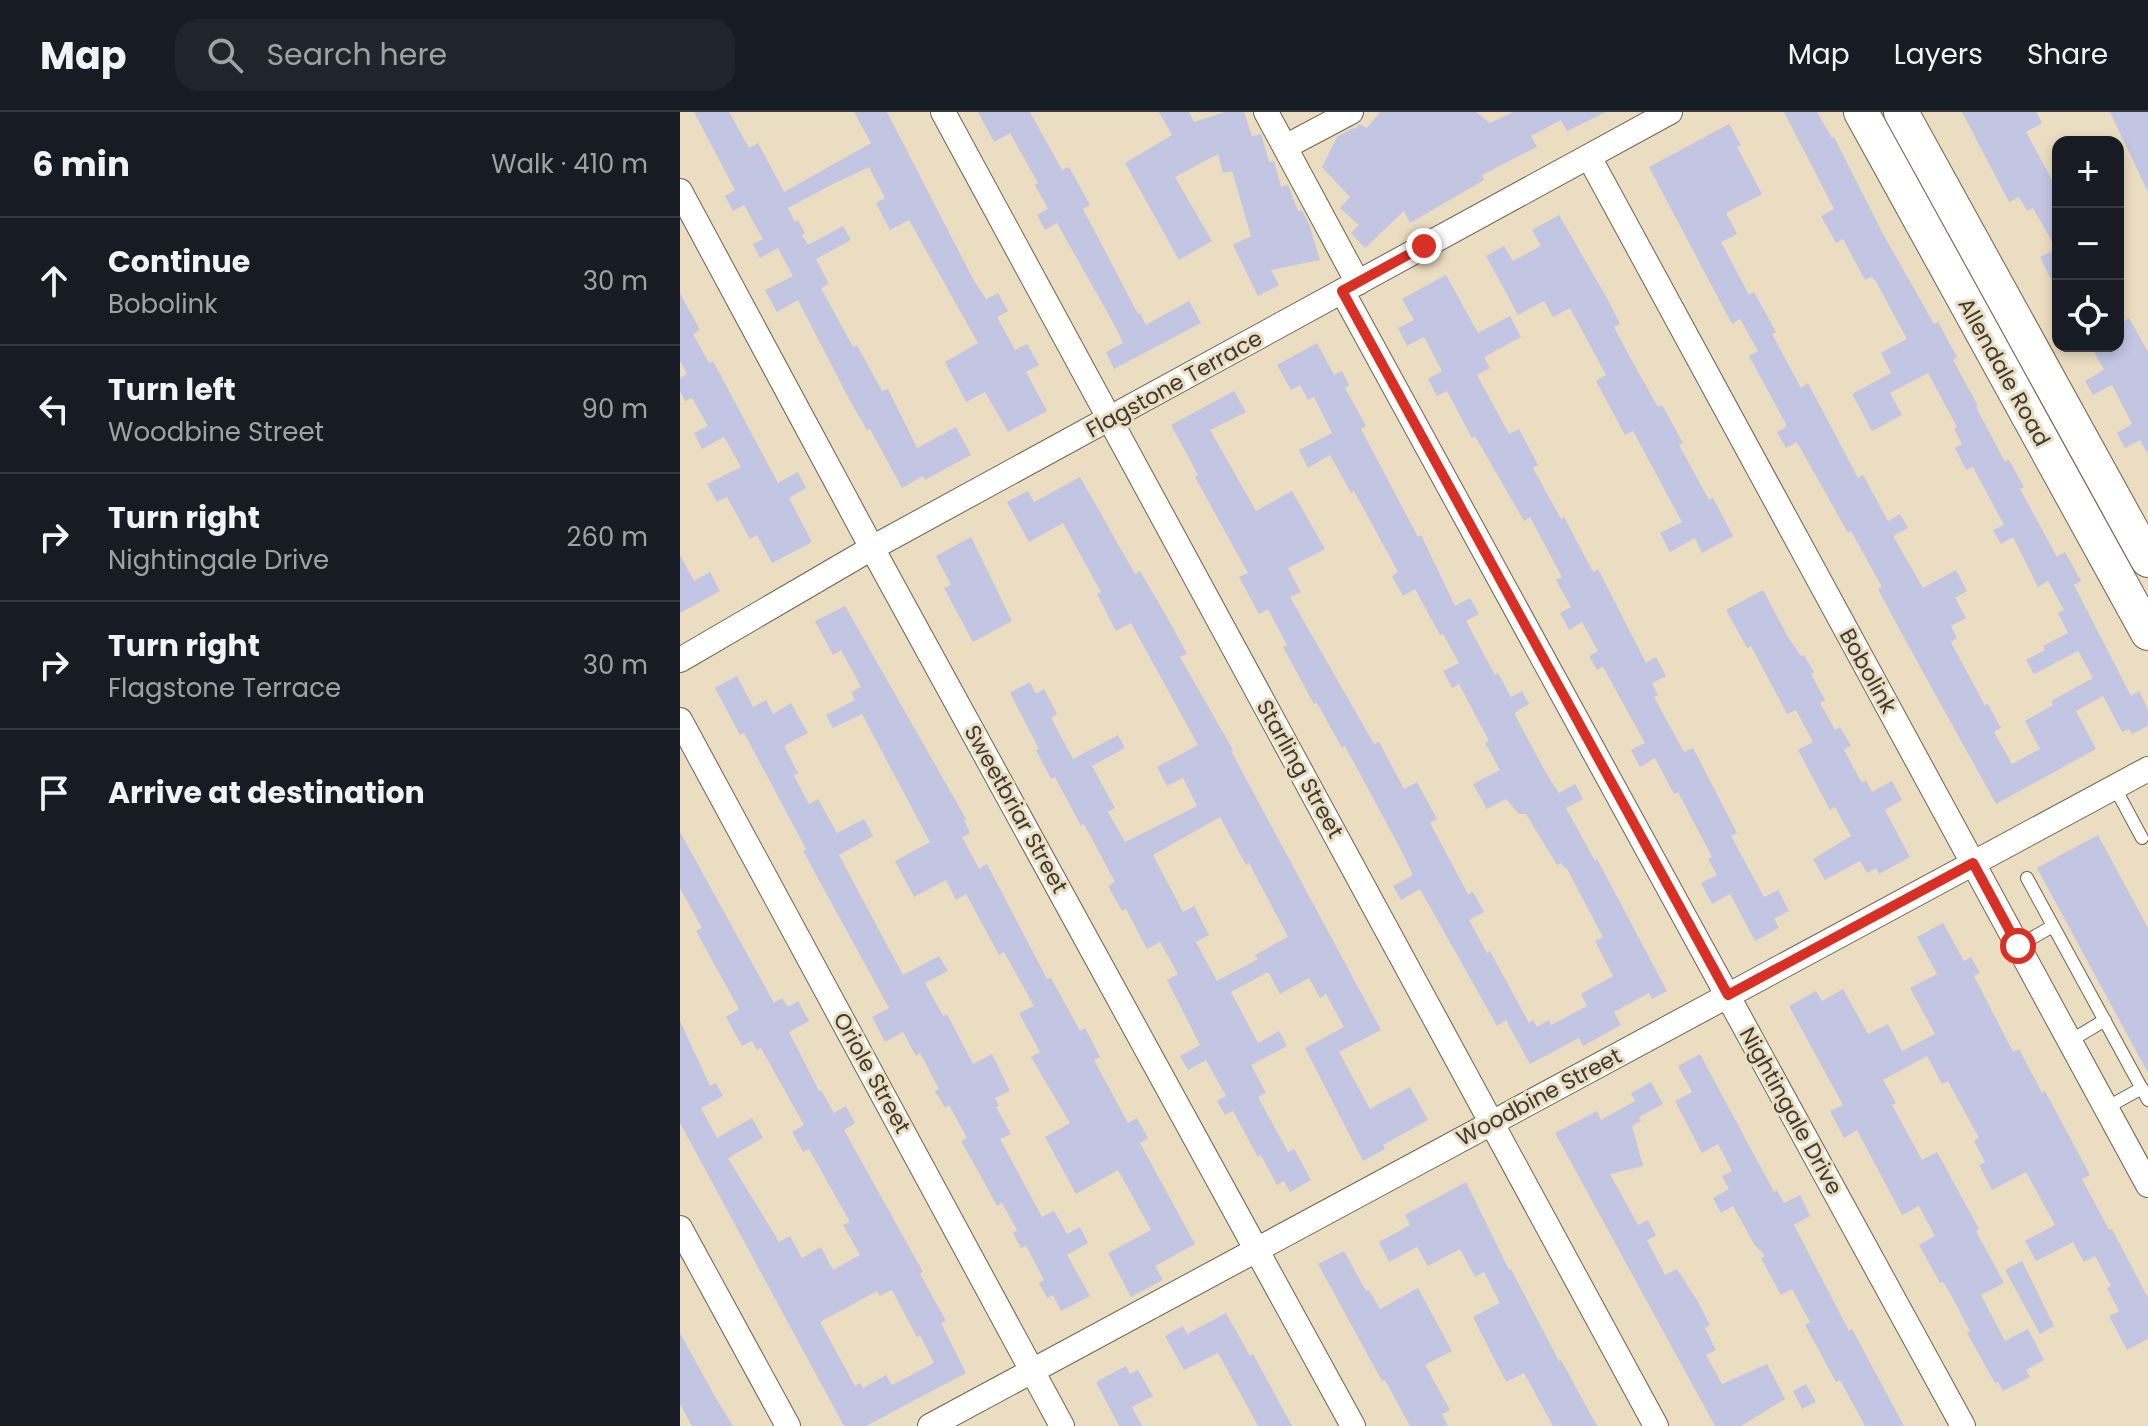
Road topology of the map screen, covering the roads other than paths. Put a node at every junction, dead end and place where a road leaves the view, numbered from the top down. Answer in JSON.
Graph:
{"nodes":[{"id":1,"x":943,"y":112,"type":"edge"},
{"id":2,"x":1266,"y":112,"type":"edge"},
{"id":3,"x":1351,"y":112,"type":"edge"},
{"id":4,"x":1670,"y":112,"type":"edge"},
{"id":5,"x":1861,"y":112,"type":"edge"},
{"id":6,"x":1901,"y":112,"type":"edge"},
{"id":7,"x":1643,"y":119,"type":"edge"},
{"id":8,"x":1285,"y":147,"type":"junction"},
{"id":9,"x":1589,"y":157,"type":"junction"},
{"id":10,"x":680,"y":191,"type":"edge"},
{"id":11,"x":1979,"y":251,"type":"junction"},
{"id":12,"x":1947,"y":268,"type":"junction"},
{"id":13,"x":1350,"y":287,"type":"junction"},
{"id":14,"x":1110,"y":419,"type":"junction"},
{"id":15,"x":2107,"y":486,"type":"junction"},
{"id":16,"x":2076,"y":502,"type":"junction"},
{"id":17,"x":872,"y":548,"type":"junction"},
{"id":18,"x":2148,"y":560,"type":"edge"},
{"id":19,"x":2148,"y":633,"type":"edge"},
{"id":20,"x":680,"y":660,"type":"edge"},
{"id":21,"x":680,"y":720,"type":"edge"},
{"id":22,"x":2148,"y":769,"type":"edge"},
{"id":23,"x":2114,"y":786,"type":"junction"},
{"id":24,"x":2142,"y":838,"type":"dead end"},
{"id":25,"x":1973,"y":863,"type":"junction"},
{"id":26,"x":2027,"y":878,"type":"dead end"},
{"id":27,"x":2053,"y":926,"type":"junction"},
{"id":28,"x":2018,"y":946,"type":"junction"},
{"id":29,"x":1728,"y":995,"type":"junction"},
{"id":30,"x":2105,"y":1020,"type":"junction"},
{"id":31,"x":2070,"y":1041,"type":"junction"},
{"id":32,"x":2145,"y":1094,"type":"edge"},
{"id":33,"x":2106,"y":1108,"type":"junction"},
{"id":34,"x":1492,"y":1122,"type":"junction"},
{"id":35,"x":2148,"y":1185,"type":"edge"},
{"id":36,"x":680,"y":1228,"type":"edge"},
{"id":37,"x":1257,"y":1248,"type":"junction"},
{"id":38,"x":1032,"y":1369,"type":"junction"},
{"id":39,"x":788,"y":1426,"type":"edge"},
{"id":40,"x":930,"y":1426,"type":"edge"},
{"id":41,"x":1062,"y":1426,"type":"edge"},
{"id":42,"x":1353,"y":1426,"type":"edge"},
{"id":43,"x":1656,"y":1426,"type":"edge"},
{"id":44,"x":1963,"y":1426,"type":"edge"}],
"edges":[{"from":1,"to":14,"type":"street","name":"Starling Street"},
{"from":2,"to":8,"type":"street","name":"Nightingale Drive"},
{"from":3,"to":8,"type":"street"},
{"from":4,"to":7,"type":"street","name":"Flagstone Terrace"},
{"from":5,"to":12,"type":"main road","name":"Allendale Road"},
{"from":6,"to":11,"type":"main road","name":"Allendale Road"},
{"from":7,"to":9,"type":"street","name":"Flagstone Terrace"},
{"from":8,"to":13,"type":"street","name":"Nightingale Drive"},
{"from":9,"to":13,"type":"street","name":"Flagstone Terrace"},
{"from":9,"to":25,"type":"street","name":"Bobolink"},
{"from":10,"to":17,"type":"street","name":"Sweetbriar Street"},
{"from":11,"to":12,"type":"main road"},
{"from":11,"to":15,"type":"main road","name":"Allendale Road"},
{"from":12,"to":16,"type":"main road","name":"Allendale Road"},
{"from":13,"to":14,"type":"street","name":"Flagstone Terrace"},
{"from":13,"to":29,"type":"street","name":"Nightingale Drive"},
{"from":14,"to":17,"type":"street","name":"Flagstone Terrace"},
{"from":14,"to":34,"type":"street","name":"Starling Street"},
{"from":15,"to":16,"type":"main road"},
{"from":15,"to":18,"type":"main road","name":"Allendale Road"},
{"from":16,"to":19,"type":"main road","name":"Allendale Road"},
{"from":17,"to":20,"type":"street","name":"Flagstone Terrace"},
{"from":17,"to":37,"type":"street","name":"Sweetbriar Street"},
{"from":21,"to":38,"type":"street","name":"Oriole Street"},
{"from":22,"to":23,"type":"street","name":"Woodbine Street"},
{"from":23,"to":24,"type":"lane"},
{"from":23,"to":25,"type":"street","name":"Woodbine Street"},
{"from":25,"to":28,"type":"street","name":"Bobolink"},
{"from":25,"to":29,"type":"street","name":"Woodbine Street"},
{"from":26,"to":27,"type":"lane"},
{"from":27,"to":28,"type":"lane"},
{"from":27,"to":30,"type":"lane"},
{"from":28,"to":31,"type":"street","name":"Bobolink"},
{"from":29,"to":34,"type":"street","name":"Woodbine Street"},
{"from":29,"to":44,"type":"street","name":"Nightingale Drive"},
{"from":30,"to":31,"type":"lane"},
{"from":30,"to":32,"type":"lane"},
{"from":31,"to":33,"type":"street","name":"Bobolink"},
{"from":32,"to":33,"type":"lane"},
{"from":33,"to":35,"type":"street","name":"Bobolink"},
{"from":34,"to":37,"type":"street","name":"Woodbine Street"},
{"from":34,"to":43,"type":"street","name":"Starling Street"},
{"from":36,"to":39,"type":"street"},
{"from":37,"to":38,"type":"street","name":"Woodbine Street"},
{"from":37,"to":42,"type":"street","name":"Sweetbriar Street"},
{"from":38,"to":40,"type":"street","name":"Woodbine Street"},
{"from":38,"to":41,"type":"street","name":"Oriole Street"}]}
